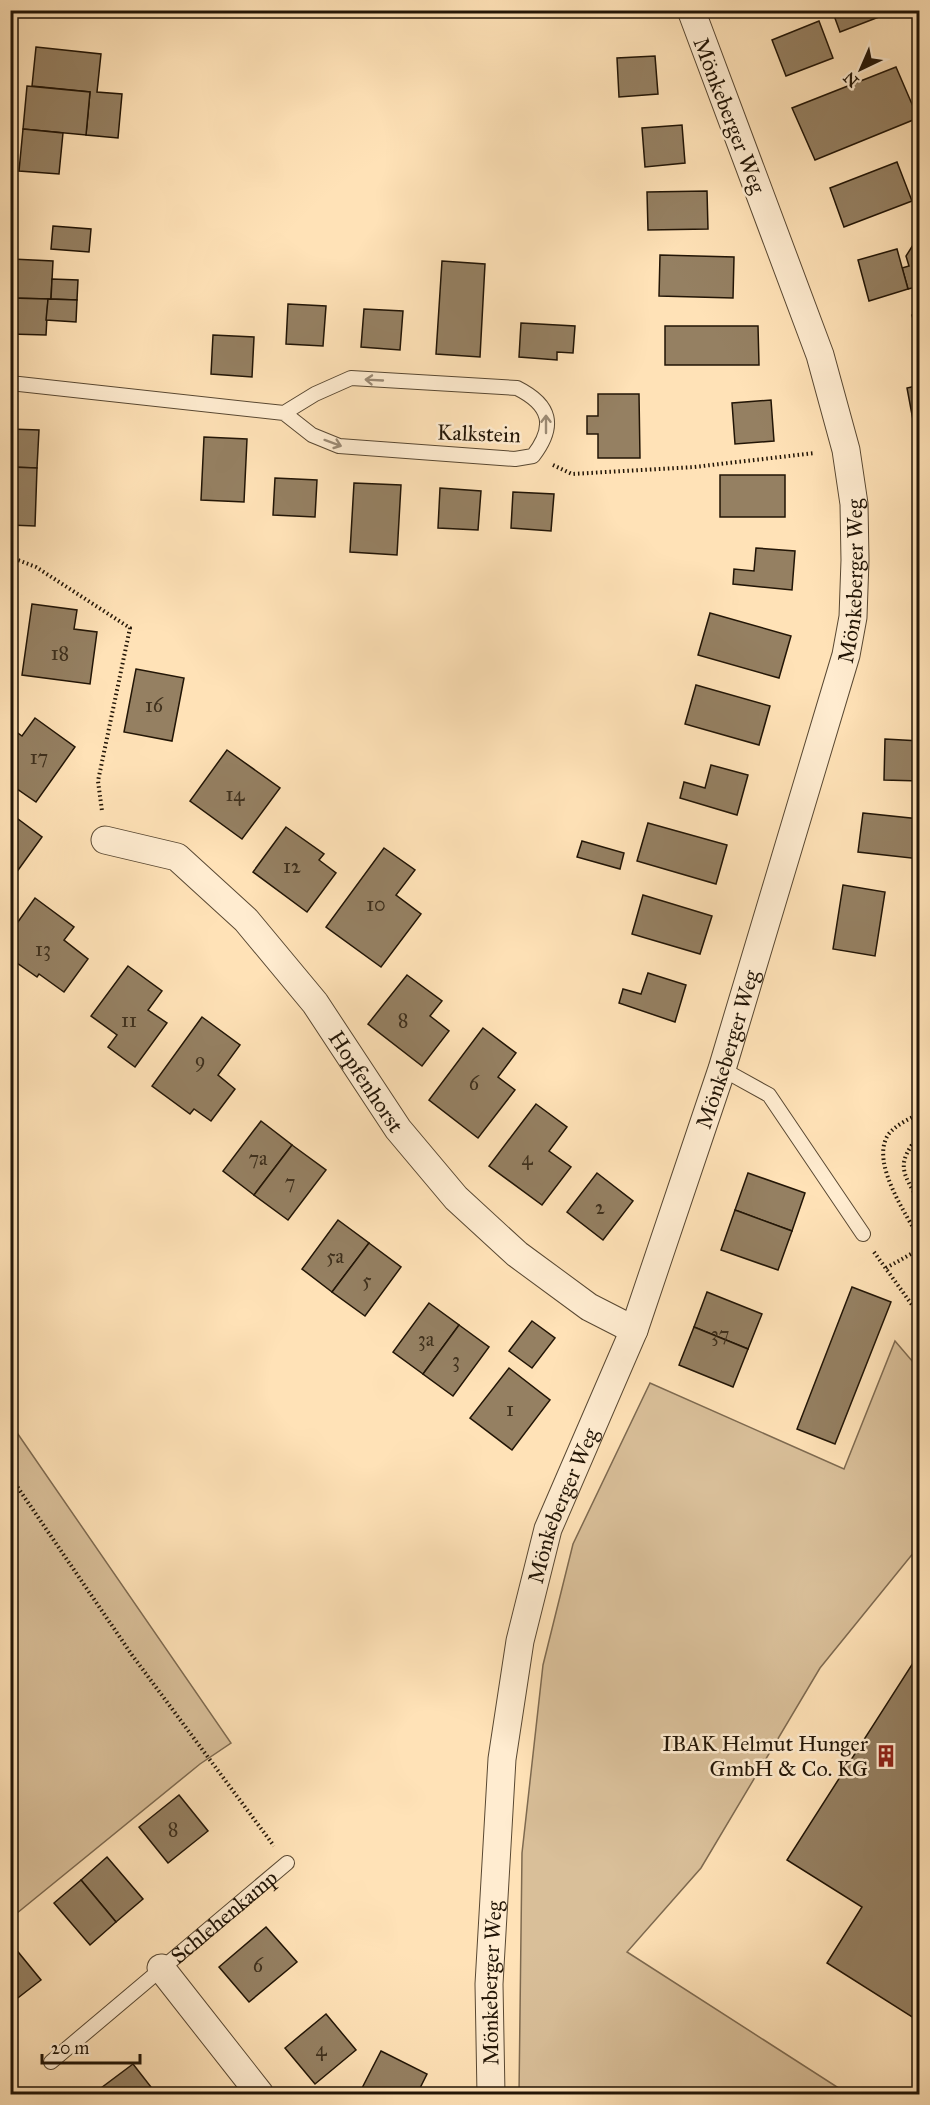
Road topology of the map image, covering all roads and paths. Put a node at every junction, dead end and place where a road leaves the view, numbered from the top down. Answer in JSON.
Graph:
{"nodes":[{"id":1,"x":691,"y":10,"type":"edge"},
{"id":2,"x":10,"y":383,"type":"edge"},
{"id":3,"x":284,"y":413,"type":"junction"},
{"id":4,"x":846,"y":450,"type":"junction"},
{"id":5,"x":532,"y":456,"type":"junction"},
{"id":6,"x":10,"y":557,"type":"edge"},
{"id":7,"x":105,"y":840,"type":"joint"},
{"id":8,"x":722,"y":1069,"type":"junction"},
{"id":9,"x":920,"y":1114,"type":"edge"},
{"id":10,"x":920,"y":1134,"type":"edge"},
{"id":11,"x":920,"y":1203,"type":"edge"},
{"id":12,"x":863,"y":1234,"type":"joint"},
{"id":13,"x":920,"y":1240,"type":"edge"},
{"id":14,"x":920,"y":1249,"type":"edge"},
{"id":15,"x":886,"y":1268,"type":"junction"},
{"id":16,"x":920,"y":1316,"type":"edge"},
{"id":17,"x":634,"y":1329,"type":"junction"},
{"id":18,"x":10,"y":1476,"type":"edge"},
{"id":19,"x":287,"y":1863,"type":"joint"},
{"id":20,"x":161,"y":1968,"type":"junction"},
{"id":21,"x":51,"y":2062,"type":"dead end"},
{"id":22,"x":260,"y":2094,"type":"edge"},
{"id":23,"x":491,"y":2094,"type":"edge"}],
"edges":[{"from":1,"to":4,"type":"street","name":"Mönkeberger Weg"},
{"from":2,"to":3,"type":"lane"},
{"from":3,"to":5,"type":"lane","name":"Kalkstein","one_way":true},
{"from":5,"to":3,"type":"lane","name":"Kalkstein","one_way":true},
{"from":4,"to":5,"type":"path"},
{"from":4,"to":8,"type":"street","name":"Mönkeberger Weg"},
{"from":6,"to":7,"type":"path"},
{"from":7,"to":17,"type":"street","name":"Hopfenhorst"},
{"from":8,"to":12,"type":"lane"},
{"from":8,"to":17,"type":"street","name":"Mönkeberger Weg"},
{"from":9,"to":13,"type":"path"},
{"from":10,"to":11,"type":"path"},
{"from":12,"to":15,"type":"path"},
{"from":14,"to":15,"type":"path"},
{"from":15,"to":16,"type":"path"},
{"from":17,"to":23,"type":"street","name":"Mönkeberger Weg"},
{"from":18,"to":19,"type":"path"},
{"from":19,"to":20,"type":"lane","name":"Schlehenkamp"},
{"from":20,"to":21,"type":"lane","name":"Schlehenkamp"},
{"from":20,"to":22,"type":"street","name":"Schlehenkamp"}]}
